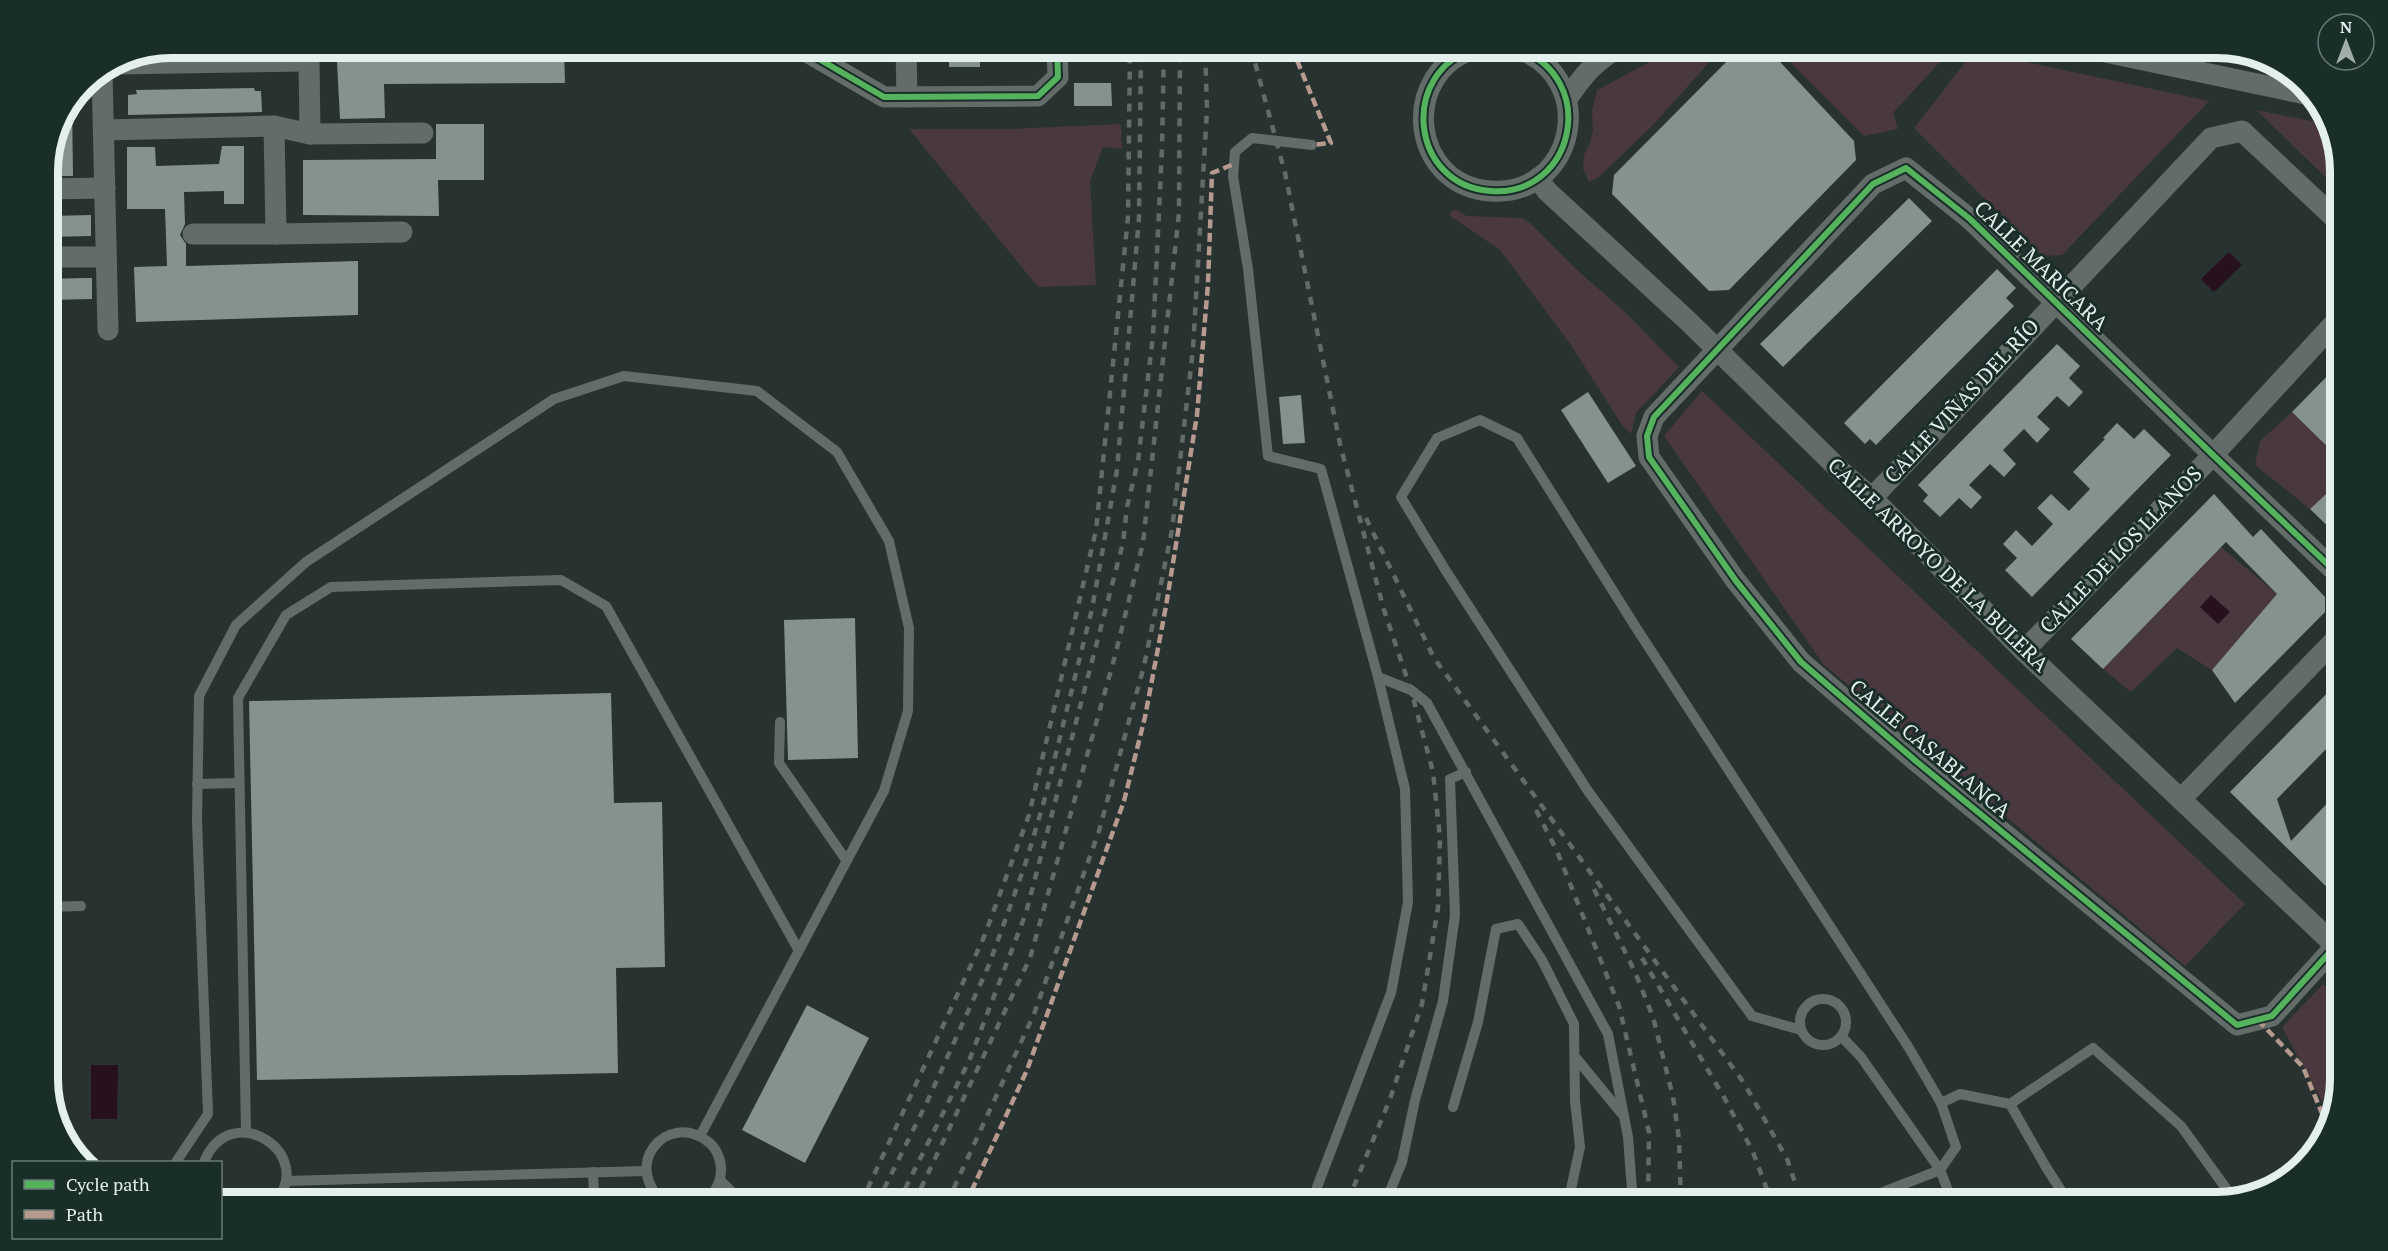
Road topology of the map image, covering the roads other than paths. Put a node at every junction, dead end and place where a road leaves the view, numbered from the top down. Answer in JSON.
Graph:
{"nodes":[{"id":1,"x":1455,"y":58,"type":"edge"},
{"id":2,"x":1539,"y":58,"type":"edge"},
{"id":3,"x":1600,"y":58,"type":"edge"},
{"id":4,"x":2134,"y":58,"type":"edge"},
{"id":5,"x":223,"y":59,"type":"edge"},
{"id":6,"x":309,"y":59,"type":"edge"},
{"id":7,"x":818,"y":59,"type":"edge"},
{"id":8,"x":906,"y":59,"type":"edge"},
{"id":9,"x":1057,"y":59,"type":"edge"},
{"id":10,"x":144,"y":63,"type":"edge"},
{"id":11,"x":102,"y":83,"type":"edge"},
{"id":12,"x":2296,"y":92,"type":"edge"},
{"id":13,"x":907,"y":98,"type":"junction"},
{"id":14,"x":1567,"y":99,"type":"junction"},
{"id":15,"x":274,"y":126,"type":"junction"},
{"id":16,"x":104,"y":130,"type":"junction"},
{"id":17,"x":423,"y":133,"type":"dead end"},
{"id":18,"x":310,"y":134,"type":"junction"},
{"id":19,"x":1312,"y":146,"type":"dead end"},
{"id":20,"x":1538,"y":178,"type":"junction"},
{"id":21,"x":105,"y":188,"type":"junction"},
{"id":22,"x":59,"y":189,"type":"edge"},
{"id":23,"x":2329,"y":213,"type":"edge"},
{"id":24,"x":402,"y":232,"type":"dead end"},
{"id":25,"x":193,"y":234,"type":"dead end"},
{"id":26,"x":276,"y":234,"type":"junction"},
{"id":27,"x":59,"y":257,"type":"edge"},
{"id":28,"x":106,"y":257,"type":"junction"},
{"id":29,"x":2055,"y":302,"type":"junction"},
{"id":30,"x":2329,"y":329,"type":"edge"},
{"id":31,"x":108,"y":330,"type":"dead end"},
{"id":32,"x":1717,"y":349,"type":"junction"},
{"id":33,"x":2212,"y":455,"type":"junction"},
{"id":34,"x":1872,"y":498,"type":"junction"},
{"id":35,"x":2329,"y":566,"type":"edge"},
{"id":36,"x":2330,"y":646,"type":"edge"},
{"id":37,"x":2024,"y":651,"type":"junction"},
{"id":38,"x":1378,"y":677,"type":"junction"},
{"id":39,"x":780,"y":722,"type":"dead end"},
{"id":40,"x":1466,"y":772,"type":"junction"},
{"id":41,"x":239,"y":783,"type":"junction"},
{"id":42,"x":197,"y":784,"type":"junction"},
{"id":43,"x":2181,"y":799,"type":"junction"},
{"id":44,"x":846,"y":860,"type":"junction"},
{"id":45,"x":81,"y":906,"type":"dead end"},
{"id":46,"x":59,"y":907,"type":"edge"},
{"id":47,"x":2330,"y":937,"type":"edge"},
{"id":48,"x":798,"y":949,"type":"junction"},
{"id":49,"x":2330,"y":956,"type":"edge"},
{"id":50,"x":1801,"y":1030,"type":"junction"},
{"id":51,"x":1841,"y":1036,"type":"junction"},
{"id":52,"x":1576,"y":1058,"type":"junction"},
{"id":53,"x":1941,"y":1103,"type":"junction"},
{"id":54,"x":2010,"y":1104,"type":"junction"},
{"id":55,"x":1453,"y":1107,"type":"dead end"},
{"id":56,"x":1624,"y":1116,"type":"junction"},
{"id":57,"x":246,"y":1132,"type":"junction"},
{"id":58,"x":700,"y":1136,"type":"junction"},
{"id":59,"x":177,"y":1161,"type":"edge"},
{"id":60,"x":204,"y":1161,"type":"edge"},
{"id":61,"x":1940,"y":1170,"type":"junction"},
{"id":62,"x":646,"y":1171,"type":"junction"},
{"id":63,"x":593,"y":1172,"type":"junction"},
{"id":64,"x":720,"y":1180,"type":"junction"},
{"id":65,"x":286,"y":1181,"type":"junction"},
{"id":66,"x":281,"y":1192,"type":"edge"},
{"id":67,"x":594,"y":1192,"type":"edge"},
{"id":68,"x":653,"y":1192,"type":"edge"},
{"id":69,"x":715,"y":1192,"type":"edge"},
{"id":70,"x":732,"y":1192,"type":"edge"},
{"id":71,"x":1315,"y":1192,"type":"edge"},
{"id":72,"x":1390,"y":1192,"type":"edge"},
{"id":73,"x":1570,"y":1192,"type":"edge"},
{"id":74,"x":1632,"y":1192,"type":"edge"},
{"id":75,"x":1883,"y":1192,"type":"edge"},
{"id":76,"x":1949,"y":1192,"type":"edge"},
{"id":77,"x":2062,"y":1192,"type":"edge"},
{"id":78,"x":2229,"y":1192,"type":"edge"}],
"edges":[{"from":1,"to":20,"type":"street"},
{"from":2,"to":14,"type":"street"},
{"from":3,"to":14,"type":"street"},
{"from":4,"to":12,"type":"street"},
{"from":5,"to":10,"type":"street"},
{"from":6,"to":18,"type":"street"},
{"from":7,"to":13,"type":"street"},
{"from":8,"to":13,"type":"street"},
{"from":9,"to":13,"type":"street"},
{"from":11,"to":16,"type":"street"},
{"from":14,"to":20,"type":"street"},
{"from":15,"to":16,"type":"street"},
{"from":15,"to":18,"type":"street"},
{"from":15,"to":26,"type":"street"},
{"from":16,"to":21,"type":"street"},
{"from":17,"to":18,"type":"street"},
{"from":19,"to":38,"type":"lane"},
{"from":20,"to":32,"type":"street","name":"CALLE ARROYO DE LA BULERA"},
{"from":21,"to":22,"type":"street"},
{"from":21,"to":28,"type":"street"},
{"from":23,"to":29,"type":"street","name":"CALLE VIÑAS DEL RÍO"},
{"from":24,"to":26,"type":"street"},
{"from":25,"to":26,"type":"street"},
{"from":27,"to":28,"type":"street"},
{"from":28,"to":31,"type":"street"},
{"from":29,"to":32,"type":"street","name":"CALLE MARICARA"},
{"from":29,"to":33,"type":"street","name":"CALLE MARICARA"},
{"from":29,"to":34,"type":"street","name":"CALLE VIÑAS DEL RÍO"},
{"from":30,"to":33,"type":"street","name":"CALLE DE LOS LLANOS"},
{"from":32,"to":34,"type":"street","name":"CALLE ARROYO DE LA BULERA"},
{"from":32,"to":49,"type":"street","name":"CALLE CASABLANCA"},
{"from":33,"to":35,"type":"street","name":"CALLE MARICARA"},
{"from":33,"to":37,"type":"street","name":"CALLE DE LOS LLANOS"},
{"from":34,"to":37,"type":"street","name":"CALLE ARROYO DE LA BULERA"},
{"from":36,"to":43,"type":"street"},
{"from":37,"to":43,"type":"street","name":"CALLE ARROYO DE LA BULERA"},
{"from":38,"to":40,"type":"lane"},
{"from":38,"to":71,"type":"lane"},
{"from":39,"to":44,"type":"lane"},
{"from":40,"to":56,"type":"lane"},
{"from":40,"to":72,"type":"lane"},
{"from":41,"to":42,"type":"lane"},
{"from":41,"to":48,"type":"lane"},
{"from":41,"to":57,"type":"lane"},
{"from":42,"to":44,"type":"lane"},
{"from":42,"to":59,"type":"lane"},
{"from":43,"to":47,"type":"street","name":"CALLE ARROYO DE LA BULERA"},
{"from":44,"to":48,"type":"lane"},
{"from":45,"to":46,"type":"lane"},
{"from":48,"to":58,"type":"lane"},
{"from":50,"to":51,"type":"lane"},
{"from":50,"to":51,"type":"lane"},
{"from":50,"to":53,"type":"lane"},
{"from":51,"to":61,"type":"lane"},
{"from":52,"to":55,"type":"lane"},
{"from":52,"to":56,"type":"lane"},
{"from":52,"to":73,"type":"lane"},
{"from":53,"to":54,"type":"lane"},
{"from":53,"to":61,"type":"lane"},
{"from":54,"to":77,"type":"lane"},
{"from":54,"to":78,"type":"lane"},
{"from":56,"to":74,"type":"lane"},
{"from":57,"to":60,"type":"lane"},
{"from":57,"to":65,"type":"lane"},
{"from":58,"to":62,"type":"lane"},
{"from":58,"to":64,"type":"lane"},
{"from":61,"to":75,"type":"lane"},
{"from":61,"to":76,"type":"lane"},
{"from":62,"to":63,"type":"lane"},
{"from":62,"to":68,"type":"lane"},
{"from":63,"to":65,"type":"lane"},
{"from":63,"to":67,"type":"lane"},
{"from":64,"to":69,"type":"lane"},
{"from":64,"to":70,"type":"lane"},
{"from":65,"to":66,"type":"lane"}]}
